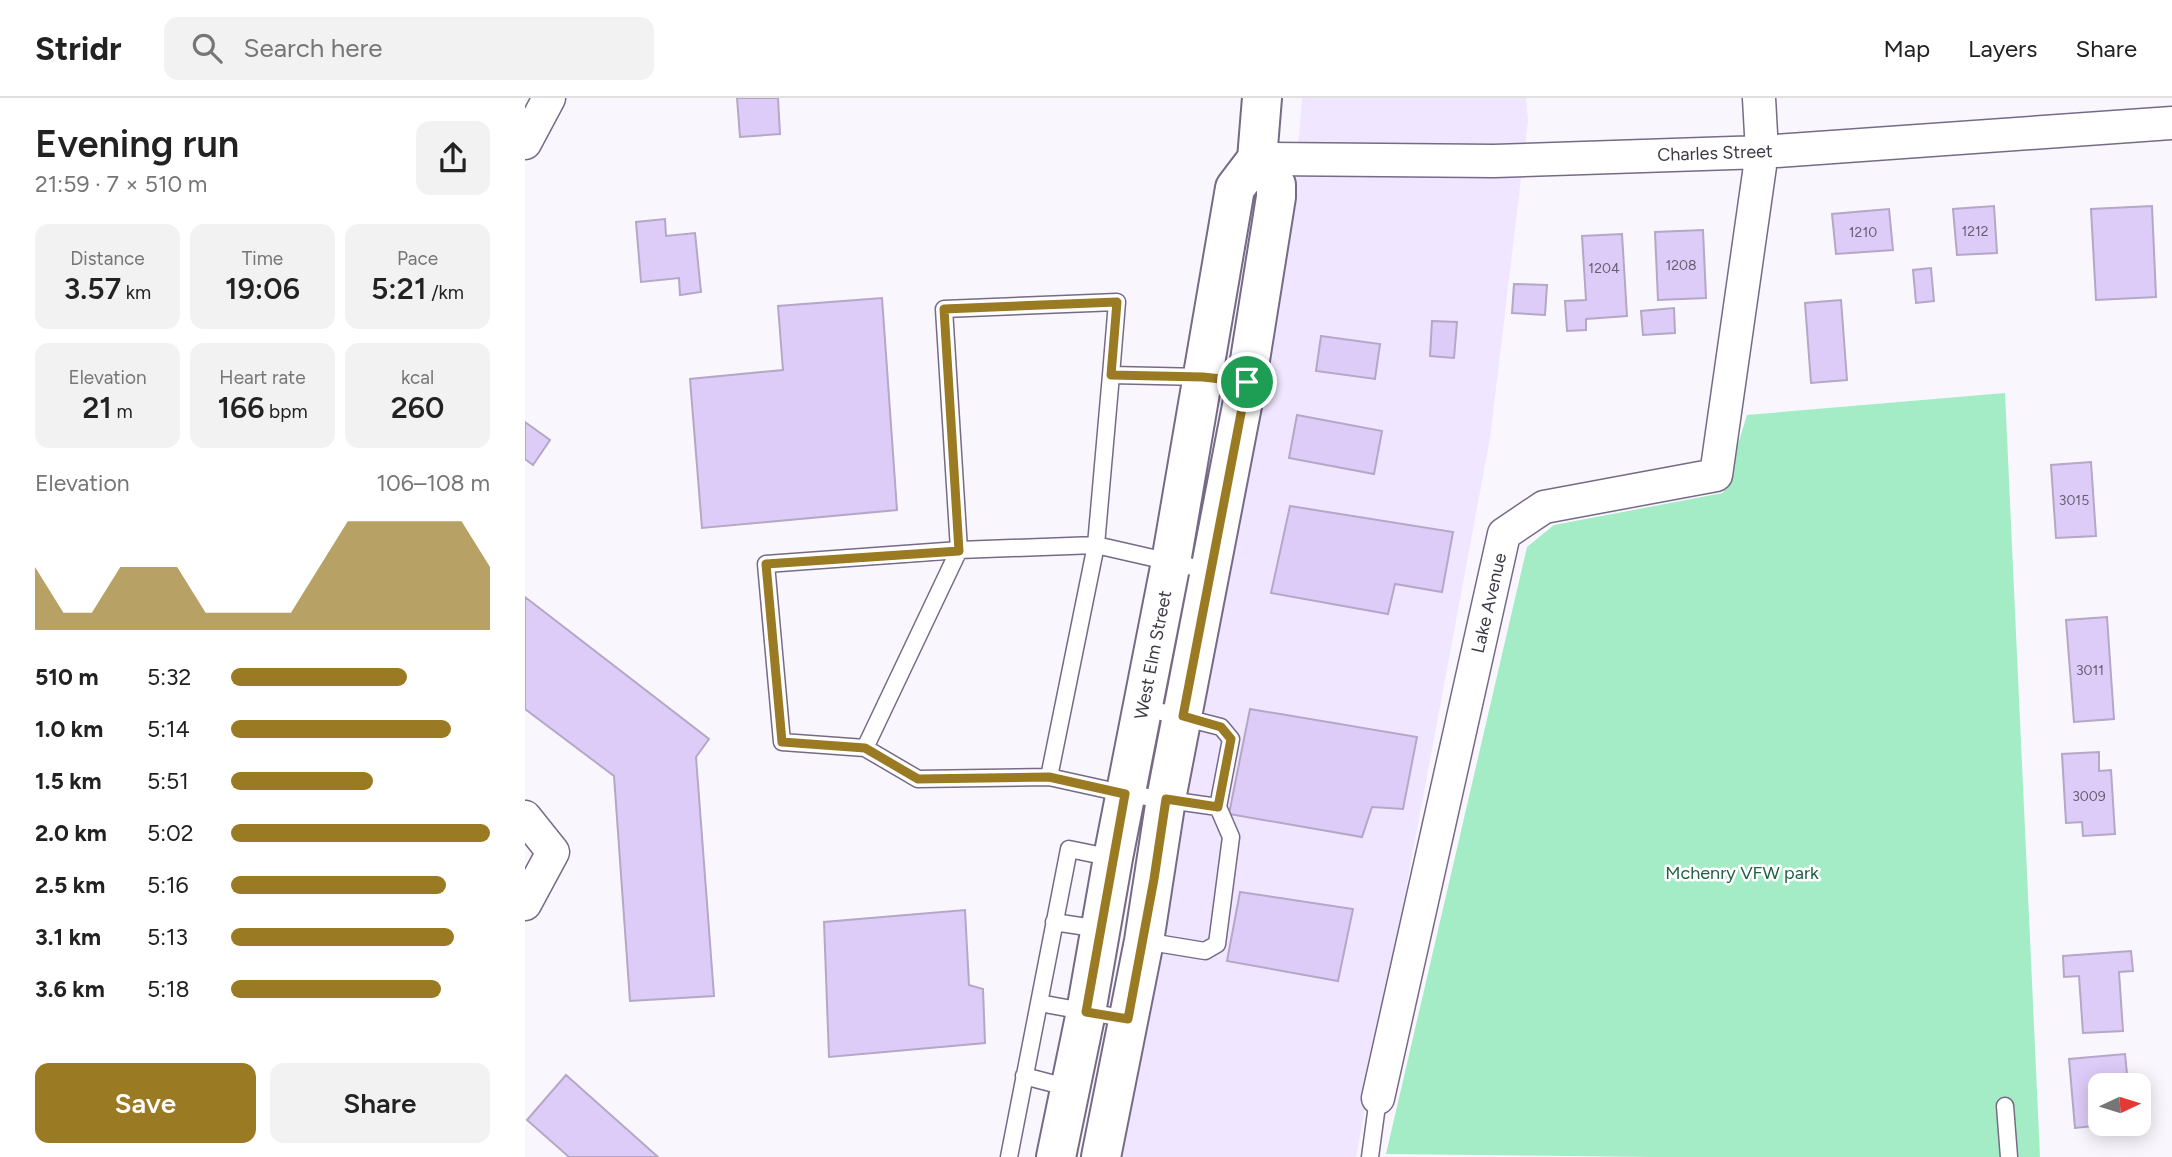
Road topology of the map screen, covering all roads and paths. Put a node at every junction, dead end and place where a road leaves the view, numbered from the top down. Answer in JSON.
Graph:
{"nodes":[{"id":1,"x":549,"y":98,"type":"edge"},
{"id":2,"x":1262,"y":98,"type":"edge"},
{"id":3,"x":1759,"y":98,"type":"edge"},
{"id":4,"x":2172,"y":123,"type":"edge"},
{"id":5,"x":525,"y":143,"type":"edge"},
{"id":6,"x":1762,"y":152,"type":"junction"},
{"id":7,"x":1257,"y":159,"type":"junction"},
{"id":8,"x":1111,"y":375,"type":"junction"},
{"id":9,"x":1203,"y":377,"type":"junction"},
{"id":10,"x":1247,"y":382,"type":"junction"},
{"id":11,"x":1096,"y":545,"type":"junction"},
{"id":12,"x":959,"y":551,"type":"junction"},
{"id":13,"x":1171,"y":562,"type":"junction"},
{"id":14,"x":1210,"y":570,"type":"junction"},
{"id":15,"x":1143,"y":707,"type":"junction"},
{"id":16,"x":1183,"y":716,"type":"junction"},
{"id":17,"x":865,"y":748,"type":"junction"},
{"id":18,"x":1049,"y":777,"type":"junction"},
{"id":19,"x":1125,"y":794,"type":"junction"},
{"id":20,"x":1166,"y":799,"type":"junction"},
{"id":21,"x":1218,"y":807,"type":"junction"},
{"id":22,"x":525,"y":817,"type":"edge"},
{"id":23,"x":1113,"y":858,"type":"junction"},
{"id":24,"x":525,"y":904,"type":"edge"},
{"id":25,"x":1055,"y":922,"type":"junction"},
{"id":26,"x":1100,"y":929,"type":"junction"},
{"id":27,"x":1143,"y":941,"type":"junction"},
{"id":28,"x":1039,"y":1003,"type":"junction"},
{"id":29,"x":1086,"y":1012,"type":"junction"},
{"id":30,"x":1128,"y":1019,"type":"junction"},
{"id":31,"x":1024,"y":1076,"type":"junction"},
{"id":32,"x":1070,"y":1088,"type":"junction"},
{"id":33,"x":1378,"y":1098,"type":"joint"},
{"id":34,"x":2005,"y":1106,"type":"dead end"},
{"id":35,"x":1009,"y":1157,"type":"edge"},
{"id":36,"x":1056,"y":1157,"type":"edge"},
{"id":37,"x":1101,"y":1157,"type":"edge"},
{"id":38,"x":1370,"y":1157,"type":"edge"},
{"id":39,"x":2009,"y":1157,"type":"edge"}],
"edges":[{"from":1,"to":5,"type":"street"},
{"from":2,"to":7,"type":"main road"},
{"from":3,"to":6,"type":"street","name":"Lake Avenue"},
{"from":4,"to":6,"type":"street","name":"Charles Street"},
{"from":6,"to":7,"type":"street","name":"Charles Street"},
{"from":6,"to":33,"type":"street","name":"Lake Avenue"},
{"from":7,"to":9,"type":"main road","name":"West Elm Street"},
{"from":7,"to":10,"type":"main road"},
{"from":8,"to":9,"type":"lane"},
{"from":8,"to":11,"type":"lane"},
{"from":8,"to":12,"type":"lane"},
{"from":9,"to":10,"type":"lane"},
{"from":9,"to":13,"type":"main road","name":"West Elm Street"},
{"from":10,"to":14,"type":"main road"},
{"from":11,"to":12,"type":"lane"},
{"from":11,"to":13,"type":"lane"},
{"from":11,"to":18,"type":"lane"},
{"from":12,"to":17,"type":"lane"},
{"from":12,"to":17,"type":"lane"},
{"from":13,"to":14,"type":"lane"},
{"from":13,"to":15,"type":"main road","name":"West Elm Street"},
{"from":14,"to":16,"type":"main road"},
{"from":15,"to":16,"type":"lane"},
{"from":15,"to":19,"type":"main road","name":"West Elm Street"},
{"from":16,"to":20,"type":"main road"},
{"from":16,"to":21,"type":"lane"},
{"from":17,"to":18,"type":"lane"},
{"from":18,"to":19,"type":"lane"},
{"from":19,"to":20,"type":"lane"},
{"from":19,"to":23,"type":"main road","name":"West Elm Street"},
{"from":20,"to":21,"type":"lane"},
{"from":20,"to":27,"type":"main road"},
{"from":21,"to":27,"type":"lane"},
{"from":22,"to":24,"type":"street"},
{"from":23,"to":25,"type":"lane"},
{"from":23,"to":26,"type":"main road","name":"West Elm Street"},
{"from":25,"to":26,"type":"lane"},
{"from":25,"to":28,"type":"lane"},
{"from":26,"to":29,"type":"main road","name":"West Elm Street"},
{"from":27,"to":30,"type":"main road"},
{"from":28,"to":29,"type":"lane"},
{"from":28,"to":31,"type":"lane"},
{"from":29,"to":30,"type":"lane"},
{"from":29,"to":32,"type":"main road","name":"West Elm Street"},
{"from":30,"to":37,"type":"main road"},
{"from":31,"to":32,"type":"lane"},
{"from":31,"to":35,"type":"lane"},
{"from":32,"to":36,"type":"main road","name":"West Elm Street"},
{"from":33,"to":38,"type":"lane"},
{"from":34,"to":39,"type":"lane"}]}
